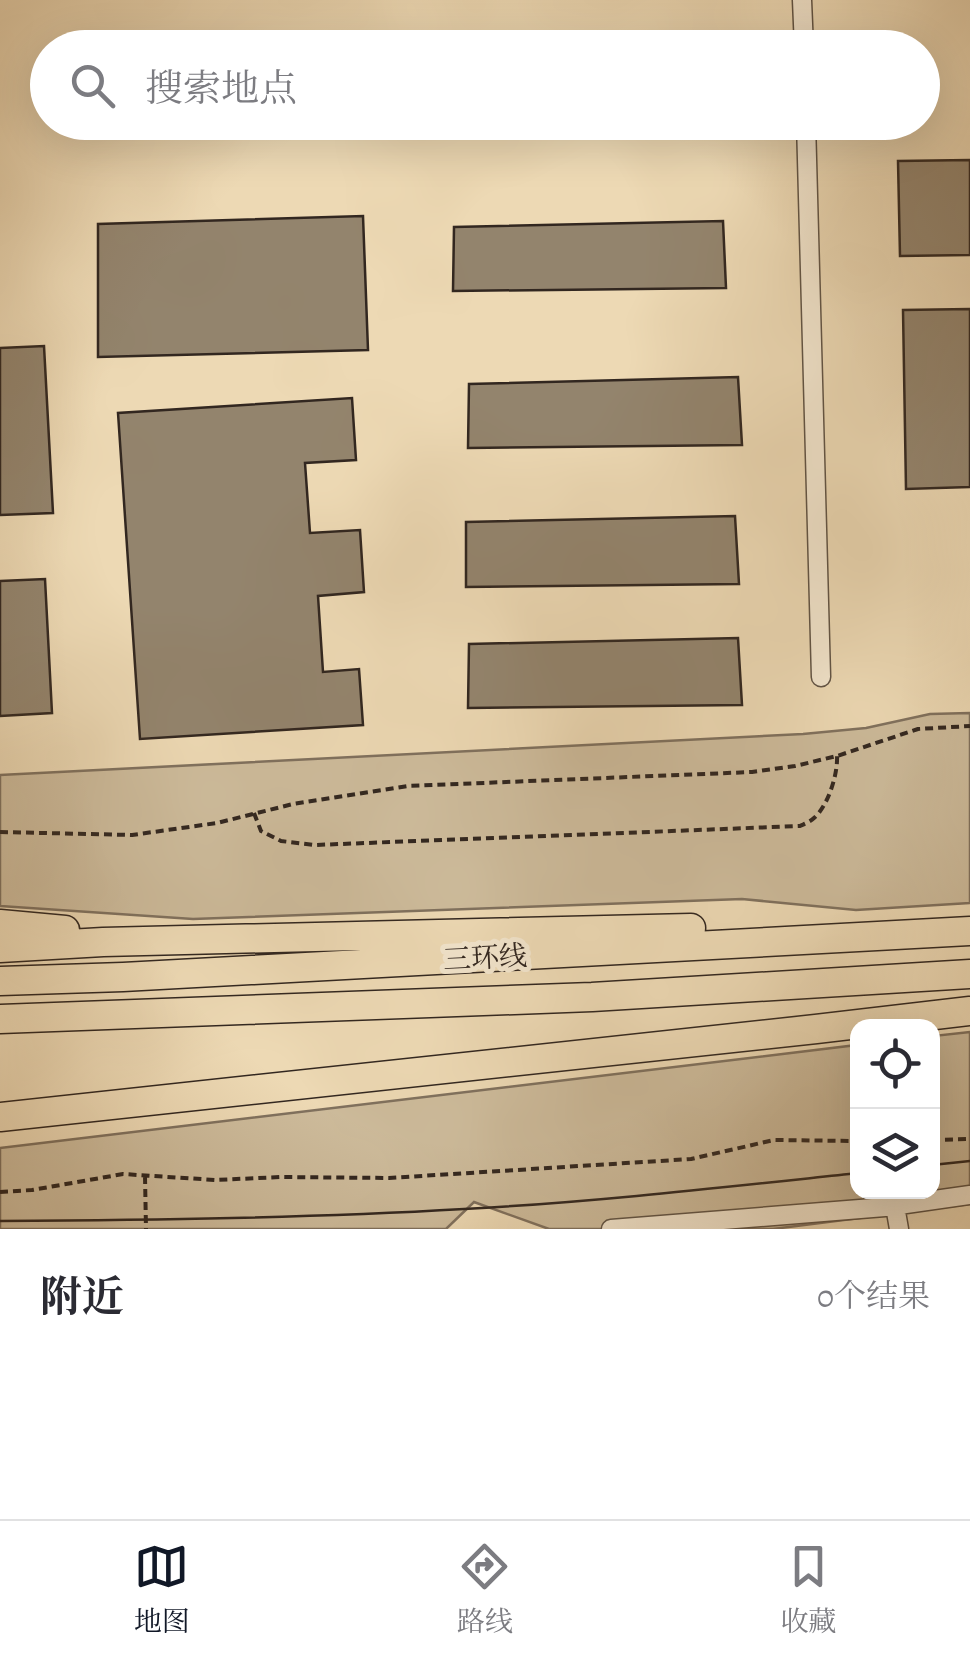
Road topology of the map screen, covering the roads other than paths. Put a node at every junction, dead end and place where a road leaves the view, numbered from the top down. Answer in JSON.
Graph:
{"nodes":[{"id":1,"x":802,"y":0,"type":"edge"},
{"id":2,"x":803,"y":30,"type":"edge"},
{"id":3,"x":806,"y":140,"type":"edge"},
{"id":4,"x":820,"y":677,"type":"dead end"},
{"id":5,"x":0,"y":924,"type":"edge"},
{"id":6,"x":970,"y":931,"type":"edge"},
{"id":7,"x":897,"y":936,"type":"junction"},
{"id":8,"x":182,"y":940,"type":"junction"},
{"id":9,"x":0,"y":948,"type":"edge"},
{"id":10,"x":970,"y":974,"type":"edge"},
{"id":11,"x":0,"y":981,"type":"edge"},
{"id":12,"x":970,"y":1010,"type":"edge"},
{"id":13,"x":0,"y":1022,"type":"edge"},
{"id":14,"x":0,"y":1117,"type":"edge"},
{"id":15,"x":970,"y":1195,"type":"edge"},
{"id":16,"x":895,"y":1206,"type":"junction"},
{"id":17,"x":610,"y":1229,"type":"edge"},
{"id":18,"x":899,"y":1229,"type":"edge"}],
"edges":[{"from":1,"to":2,"type":"street"},
{"from":3,"to":4,"type":"street"},
{"from":5,"to":8,"type":"highway"},
{"from":6,"to":7,"type":"highway","name":"三环线"},
{"from":7,"to":8,"type":"highway"},
{"from":7,"to":11,"type":"highway","name":"三环线"},
{"from":8,"to":9,"type":"highway"},
{"from":10,"to":13,"type":"highway","name":"三环线"},
{"from":12,"to":14,"type":"highway"},
{"from":15,"to":16,"type":"street"},
{"from":16,"to":17,"type":"street"},
{"from":16,"to":18,"type":"street"}]}
